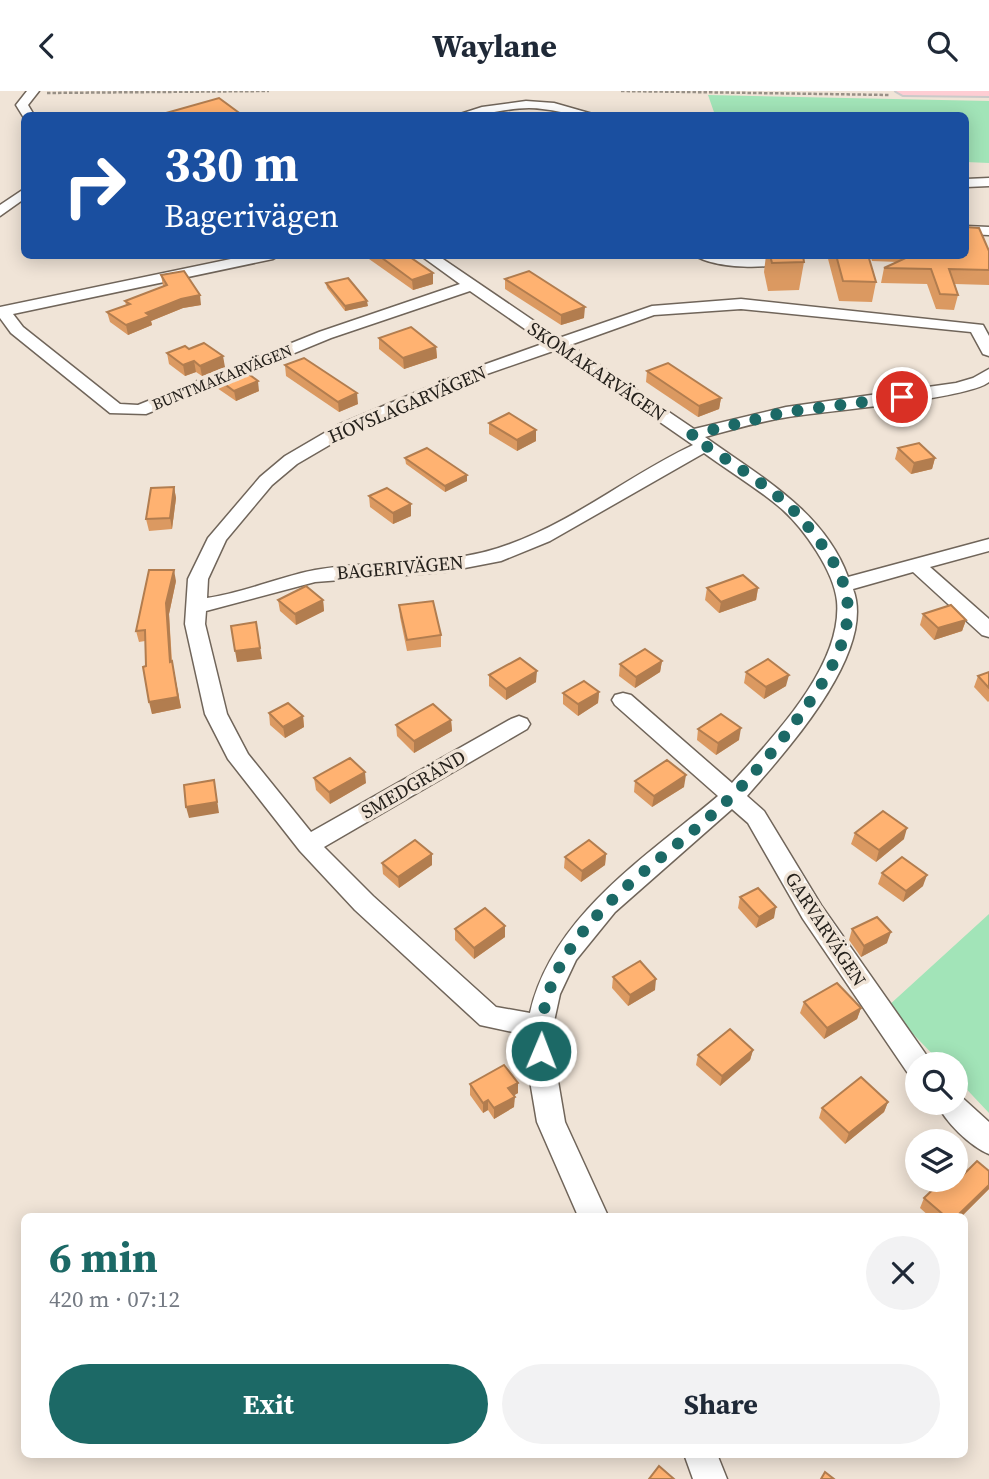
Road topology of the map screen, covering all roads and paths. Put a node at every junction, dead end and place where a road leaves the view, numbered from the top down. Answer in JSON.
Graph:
{"nodes":[{"id":1,"x":269,"y":91,"type":"edge"},
{"id":2,"x":621,"y":91,"type":"edge"},
{"id":3,"x":33,"y":92,"type":"edge"},
{"id":4,"x":989,"y":92,"type":"edge"},
{"id":5,"x":902,"y":93,"type":"edge"},
{"id":6,"x":26,"y":112,"type":"edge"},
{"id":7,"x":478,"y":112,"type":"edge"},
{"id":8,"x":578,"y":112,"type":"edge"},
{"id":9,"x":989,"y":182,"type":"edge"},
{"id":10,"x":969,"y":183,"type":"edge"},
{"id":11,"x":21,"y":195,"type":"edge"},
{"id":12,"x":0,"y":212,"type":"edge"},
{"id":13,"x":969,"y":230,"type":"edge"},
{"id":14,"x":989,"y":231,"type":"edge"},
{"id":15,"x":433,"y":259,"type":"edge"},
{"id":16,"x":712,"y":259,"type":"edge"},
{"id":17,"x":782,"y":259,"type":"edge"},
{"id":18,"x":224,"y":260,"type":"edge"},
{"id":19,"x":470,"y":286,"type":"junction"},
{"id":20,"x":1,"y":312,"type":"edge"},
{"id":21,"x":556,"y":343,"type":"junction"},
{"id":22,"x":989,"y":351,"type":"edge"},
{"id":23,"x":989,"y":374,"type":"edge"},
{"id":24,"x":698,"y":441,"type":"junction"},
{"id":25,"x":989,"y":545,"type":"edge"},
{"id":26,"x":916,"y":565,"type":"junction"},
{"id":27,"x":844,"y":585,"type":"junction"},
{"id":28,"x":196,"y":606,"type":"junction"},
{"id":29,"x":989,"y":631,"type":"edge"},
{"id":30,"x":623,"y":700,"type":"dead end"},
{"id":31,"x":519,"y":724,"type":"dead end"},
{"id":32,"x":733,"y":796,"type":"junction"},
{"id":33,"x":308,"y":845,"type":"junction"},
{"id":34,"x":540,"y":1026,"type":"junction"},
{"id":35,"x":909,"y":1052,"type":"edge"},
{"id":36,"x":963,"y":1115,"type":"edge"},
{"id":37,"x":989,"y":1141,"type":"edge"},
{"id":38,"x":592,"y":1213,"type":"edge"},
{"id":39,"x":702,"y":1458,"type":"edge"},
{"id":40,"x":710,"y":1479,"type":"edge"}],
"edges":[{"from":1,"to":3,"type":"path"},
{"from":2,"to":5,"type":"path"},
{"from":3,"to":6,"type":"street"},
{"from":4,"to":5,"type":"main road"},
{"from":7,"to":8,"type":"street"},
{"from":9,"to":10,"type":"street"},
{"from":11,"to":12,"type":"street"},
{"from":13,"to":14,"type":"street"},
{"from":15,"to":19,"type":"street","name":"SKOMAKARVÄGEN"},
{"from":16,"to":17,"type":"lane"},
{"from":18,"to":20,"type":"street"},
{"from":19,"to":20,"type":"street","name":"BUNTMAKARVÄGEN"},
{"from":19,"to":21,"type":"street","name":"SKOMAKARVÄGEN"},
{"from":21,"to":22,"type":"street","name":"HOVSLAGARVÄGEN"},
{"from":21,"to":24,"type":"street","name":"SKOMAKARVÄGEN"},
{"from":21,"to":28,"type":"street","name":"HOVSLAGARVÄGEN"},
{"from":23,"to":24,"type":"street","name":"BAGERIVÄGEN"},
{"from":24,"to":27,"type":"street","name":"SKOMAKARVÄGEN"},
{"from":24,"to":28,"type":"street","name":"BAGERIVÄGEN"},
{"from":25,"to":26,"type":"street"},
{"from":26,"to":27,"type":"street"},
{"from":26,"to":29,"type":"street"},
{"from":27,"to":32,"type":"street","name":"SKOMAKARVÄGEN"},
{"from":28,"to":33,"type":"street","name":"HOVSLAGARVÄGEN"},
{"from":30,"to":32,"type":"street","name":"GARVARVÄGEN"},
{"from":31,"to":33,"type":"street","name":"SMEDGRÄND"},
{"from":32,"to":34,"type":"street","name":"SKOMAKARVÄGEN"},
{"from":32,"to":35,"type":"street","name":"GARVARVÄGEN"},
{"from":33,"to":34,"type":"street","name":"HOVSLAGARVÄGEN"},
{"from":34,"to":38,"type":"street","name":"SKOMAKARVÄGEN"},
{"from":36,"to":37,"type":"street"},
{"from":39,"to":40,"type":"street"}]}
